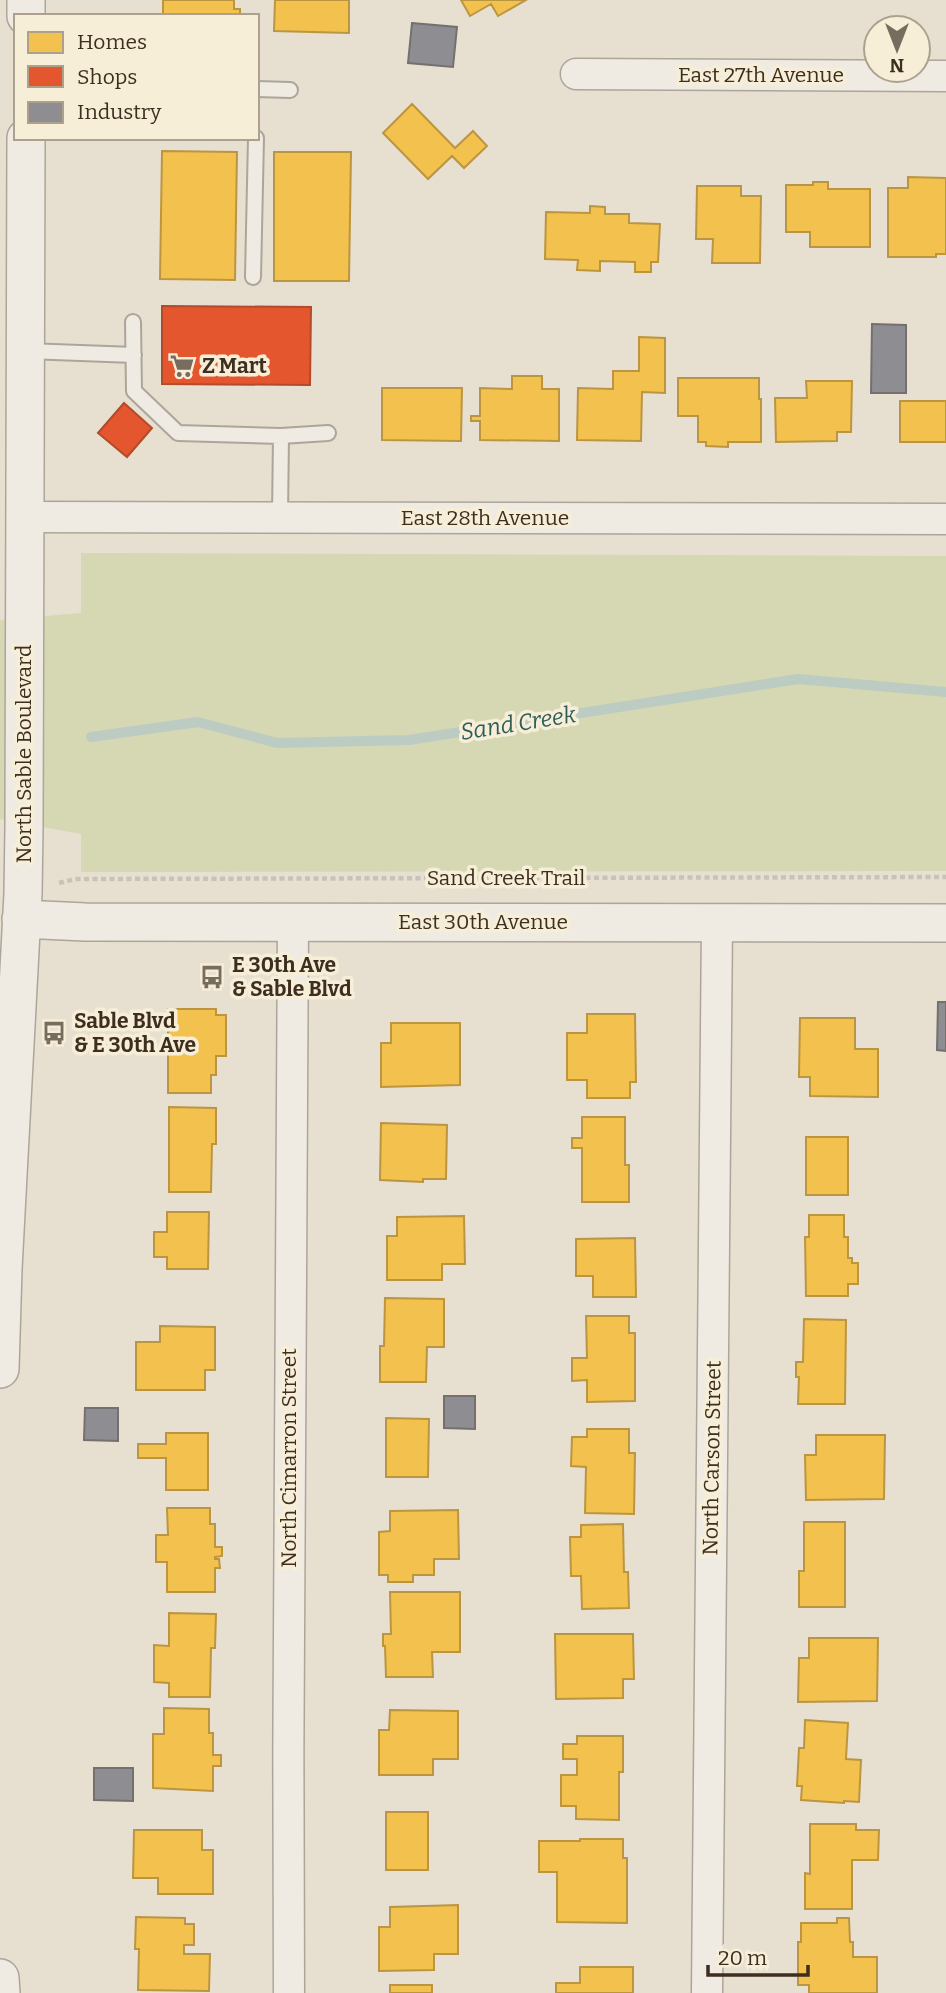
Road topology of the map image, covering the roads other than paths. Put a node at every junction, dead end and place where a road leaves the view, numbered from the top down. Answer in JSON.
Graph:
{"nodes":[{"id":1,"x":576,"y":74,"type":"dead end"},
{"id":2,"x":946,"y":76,"type":"edge"},
{"id":3,"x":259,"y":89,"type":"edge"},
{"id":4,"x":290,"y":90,"type":"dead end"},
{"id":5,"x":26,"y":140,"type":"edge"},
{"id":6,"x":256,"y":140,"type":"edge"},
{"id":7,"x":253,"y":277,"type":"dead end"},
{"id":8,"x":133,"y":322,"type":"dead end"},
{"id":9,"x":24,"y":351,"type":"junction"},
{"id":10,"x":134,"y":355,"type":"junction"},
{"id":11,"x":328,"y":433,"type":"dead end"},
{"id":12,"x":281,"y":436,"type":"junction"},
{"id":13,"x":24,"y":517,"type":"junction"},
{"id":14,"x":280,"y":517,"type":"junction"},
{"id":15,"x":946,"y":519,"type":"edge"},
{"id":16,"x":21,"y":919,"type":"junction"},
{"id":17,"x":293,"y":922,"type":"junction"},
{"id":18,"x":717,"y":922,"type":"junction"},
{"id":19,"x":946,"y":923,"type":"edge"},
{"id":20,"x":0,"y":1369,"type":"edge"},
{"id":21,"x":0,"y":1978,"type":"edge"},
{"id":22,"x":1,"y":1993,"type":"edge"},
{"id":23,"x":289,"y":1993,"type":"edge"},
{"id":24,"x":707,"y":1993,"type":"edge"}],
"edges":[{"from":1,"to":2,"type":"street","name":"East 27th Avenue"},
{"from":3,"to":4,"type":"lane"},
{"from":5,"to":9,"type":"street","name":"North Sable Boulevard"},
{"from":6,"to":7,"type":"lane"},
{"from":8,"to":10,"type":"lane"},
{"from":9,"to":10,"type":"lane"},
{"from":9,"to":13,"type":"street","name":"North Sable Boulevard"},
{"from":10,"to":12,"type":"lane"},
{"from":11,"to":12,"type":"lane"},
{"from":12,"to":14,"type":"lane"},
{"from":13,"to":14,"type":"street","name":"East 28th Avenue"},
{"from":13,"to":16,"type":"street","name":"North Sable Boulevard"},
{"from":14,"to":15,"type":"street","name":"East 28th Avenue"},
{"from":16,"to":17,"type":"street","name":"East 30th Avenue"},
{"from":16,"to":20,"type":"street","name":"North Sable Boulevard"},
{"from":17,"to":18,"type":"street","name":"East 30th Avenue"},
{"from":17,"to":23,"type":"street","name":"North Cimarron Street"},
{"from":18,"to":19,"type":"street","name":"East 30th Avenue"},
{"from":18,"to":24,"type":"street","name":"North Carson Street"},
{"from":21,"to":22,"type":"street"}]}
